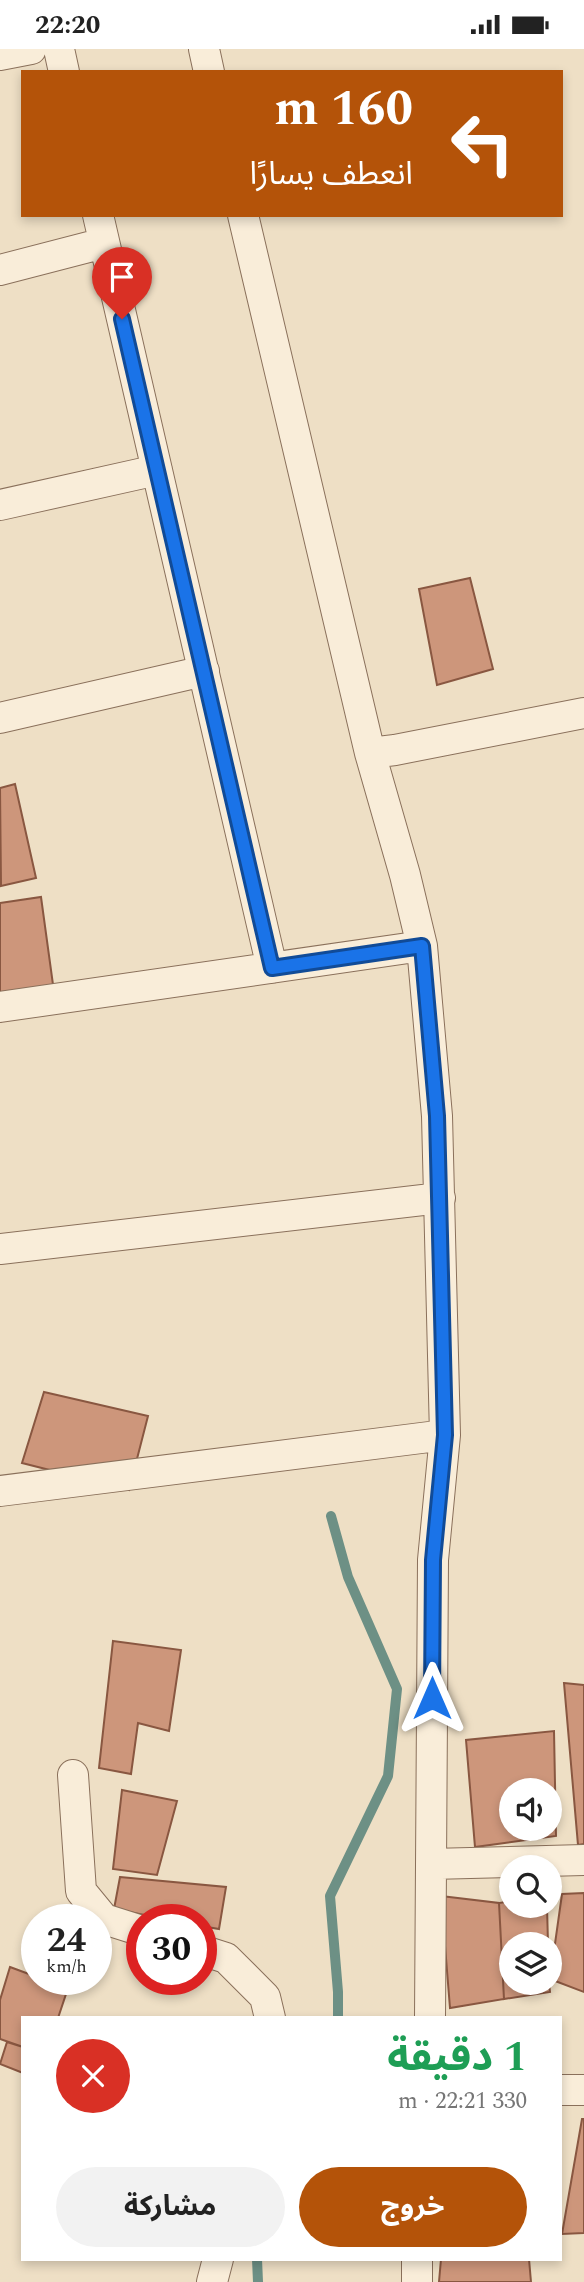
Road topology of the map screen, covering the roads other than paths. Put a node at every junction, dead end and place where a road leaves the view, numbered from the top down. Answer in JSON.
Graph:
{"nodes":[{"id":1,"x":31,"y":49,"type":"edge"},
{"id":2,"x":59,"y":49,"type":"edge"},
{"id":3,"x":204,"y":49,"type":"edge"},
{"id":4,"x":0,"y":55,"type":"edge"},
{"id":5,"x":64,"y":70,"type":"edge"},
{"id":6,"x":209,"y":70,"type":"edge"},
{"id":7,"x":243,"y":217,"type":"edge"},
{"id":8,"x":101,"y":229,"type":"edge"},
{"id":9,"x":0,"y":270,"type":"edge"},
{"id":10,"x":157,"y":470,"type":"junction"},
{"id":11,"x":0,"y":505,"type":"edge"},
{"id":12,"x":204,"y":671,"type":"junction"},
{"id":13,"x":584,"y":713,"type":"edge"},
{"id":14,"x":0,"y":718,"type":"edge"},
{"id":15,"x":370,"y":753,"type":"junction"},
{"id":16,"x":422,"y":946,"type":"junction"},
{"id":17,"x":272,"y":968,"type":"junction"},
{"id":18,"x":0,"y":1007,"type":"edge"},
{"id":19,"x":440,"y":1198,"type":"junction"},
{"id":20,"x":0,"y":1249,"type":"edge"},
{"id":21,"x":445,"y":1435,"type":"junction"},
{"id":22,"x":0,"y":1491,"type":"edge"},
{"id":23,"x":74,"y":1775,"type":"dead end"},
{"id":24,"x":584,"y":1860,"type":"edge"},
{"id":25,"x":431,"y":1864,"type":"junction"},
{"id":26,"x":126,"y":1926,"type":"edge"},
{"id":27,"x":217,"y":1955,"type":"edge"},
{"id":28,"x":270,"y":2016,"type":"edge"},
{"id":29,"x":430,"y":2016,"type":"edge"},
{"id":30,"x":562,"y":2090,"type":"edge"},
{"id":31,"x":584,"y":2090,"type":"edge"},
{"id":32,"x":217,"y":2261,"type":"edge"},
{"id":33,"x":417,"y":2261,"type":"edge"},
{"id":34,"x":212,"y":2282,"type":"edge"},
{"id":35,"x":417,"y":2282,"type":"edge"}],
"edges":[{"from":1,"to":4,"type":"street"},
{"from":2,"to":5,"type":"street"},
{"from":3,"to":6,"type":"street"},
{"from":7,"to":15,"type":"street"},
{"from":8,"to":9,"type":"street"},
{"from":8,"to":10,"type":"street"},
{"from":10,"to":11,"type":"street"},
{"from":10,"to":12,"type":"street"},
{"from":12,"to":14,"type":"street"},
{"from":12,"to":17,"type":"street"},
{"from":13,"to":15,"type":"street"},
{"from":15,"to":16,"type":"street"},
{"from":16,"to":17,"type":"street"},
{"from":16,"to":19,"type":"street"},
{"from":17,"to":18,"type":"street"},
{"from":19,"to":20,"type":"street"},
{"from":19,"to":21,"type":"street"},
{"from":21,"to":22,"type":"street"},
{"from":21,"to":25,"type":"street"},
{"from":23,"to":26,"type":"street"},
{"from":24,"to":25,"type":"street"},
{"from":25,"to":29,"type":"street"},
{"from":27,"to":28,"type":"street"},
{"from":30,"to":31,"type":"street"},
{"from":32,"to":34,"type":"street"},
{"from":33,"to":35,"type":"street"}]}
